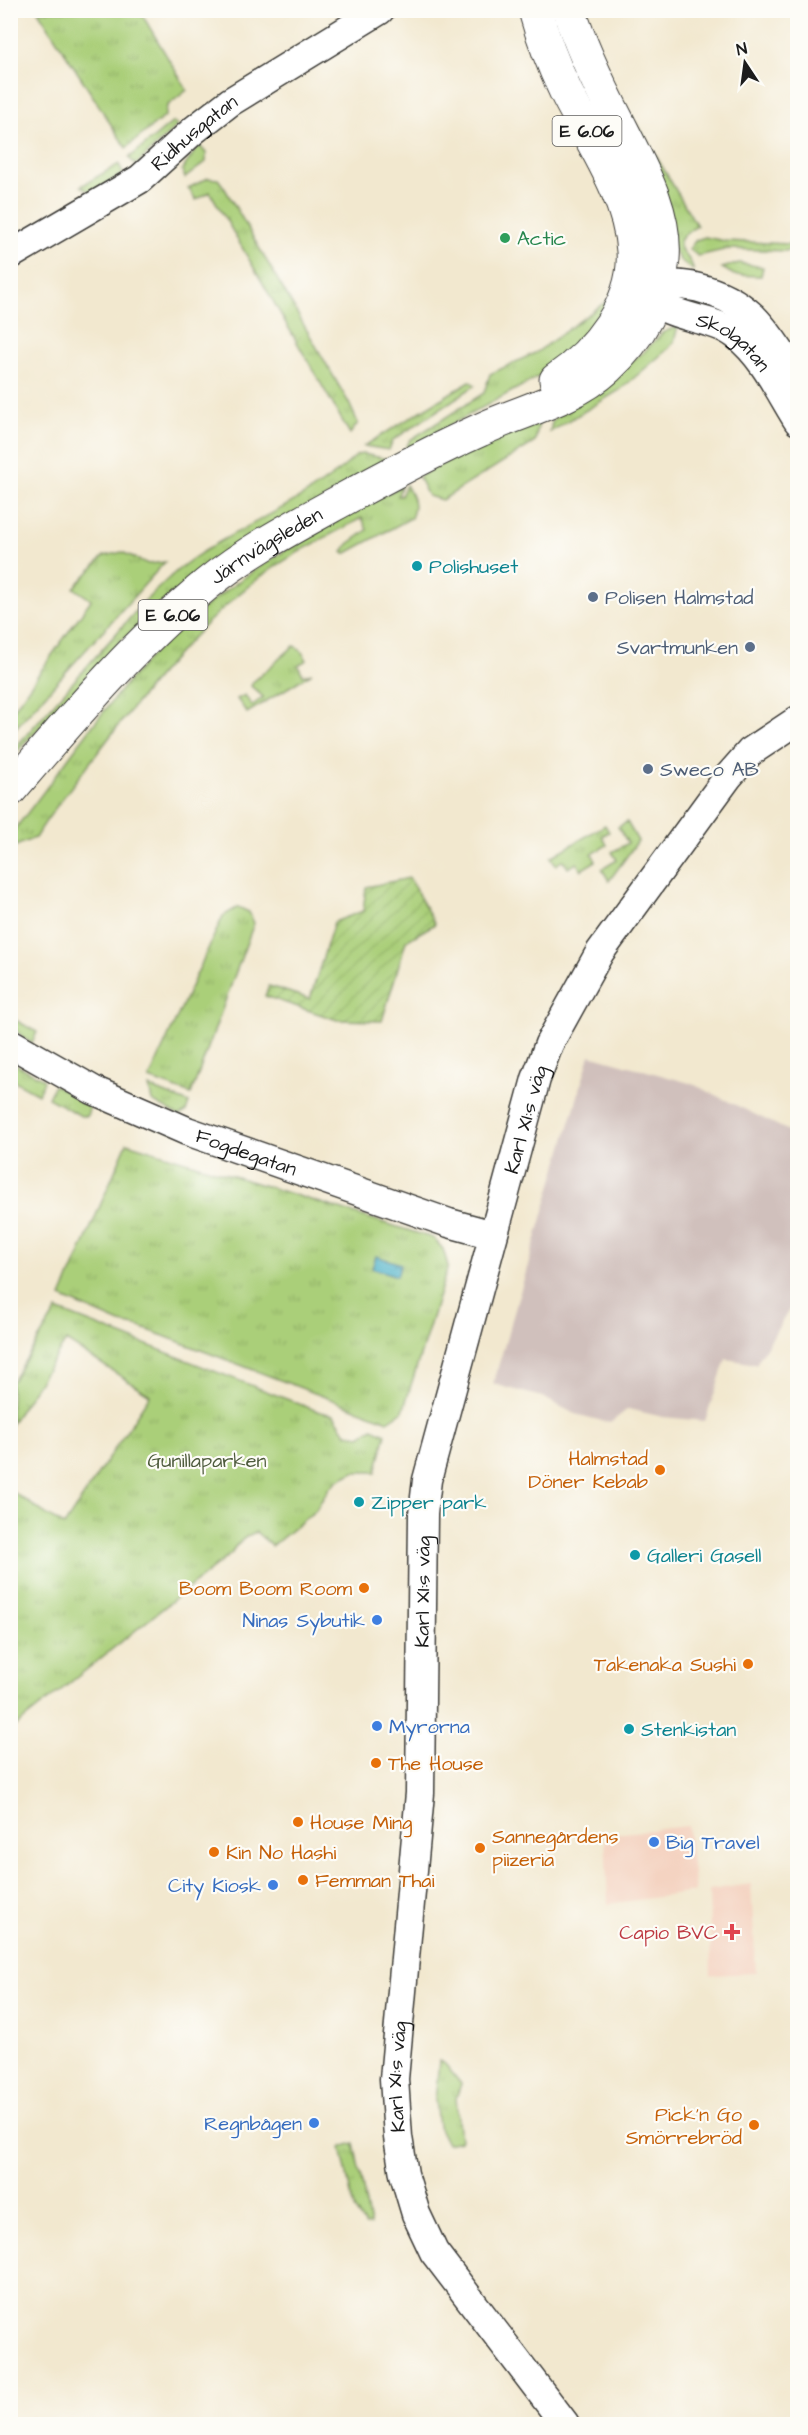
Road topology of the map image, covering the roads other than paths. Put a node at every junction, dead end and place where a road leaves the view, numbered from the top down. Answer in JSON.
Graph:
{"nodes":[{"id":1,"x":380,"y":10,"type":"edge"},
{"id":2,"x":535,"y":10,"type":"edge"},
{"id":3,"x":569,"y":10,"type":"edge"},
{"id":4,"x":633,"y":254,"type":"junction"},
{"id":5,"x":10,"y":255,"type":"edge"},
{"id":6,"x":652,"y":293,"type":"junction"},
{"id":7,"x":617,"y":313,"type":"junction"},
{"id":8,"x":798,"y":380,"type":"edge"},
{"id":9,"x":798,"y":421,"type":"edge"},
{"id":10,"x":482,"y":429,"type":"junction"},
{"id":11,"x":798,"y":720,"type":"edge"},
{"id":12,"x":10,"y":790,"type":"edge"},
{"id":13,"x":10,"y":1043,"type":"edge"},
{"id":14,"x":494,"y":1235,"type":"junction"},
{"id":15,"x":565,"y":2424,"type":"edge"}],
"edges":[{"from":1,"to":5,"type":"street","name":"Ridhusgatan"},
{"from":2,"to":4,"type":"highway","number":"E 6.06"},
{"from":3,"to":6,"type":"highway","number":"E 6.06"},
{"from":4,"to":6,"type":"street"},
{"from":4,"to":7,"type":"highway","name":"Järnvägsleden","number":"E 6.06"},
{"from":6,"to":7,"type":"street"},
{"from":6,"to":8,"type":"street","name":"Skolgatan"},
{"from":6,"to":9,"type":"street","name":"Skolgatan"},
{"from":6,"to":10,"type":"highway","name":"Järnvägsleden","number":"E 6.06"},
{"from":7,"to":10,"type":"highway","name":"Järnvägsleden","number":"E 6.06"},
{"from":10,"to":12,"type":"highway","name":"Järnvägsleden","number":"E 6.06"},
{"from":11,"to":14,"type":"street","name":"Karl XI:s väg"},
{"from":13,"to":14,"type":"street","name":"Fogdegatan"},
{"from":14,"to":15,"type":"street","name":"Karl XI:s väg"}]}
